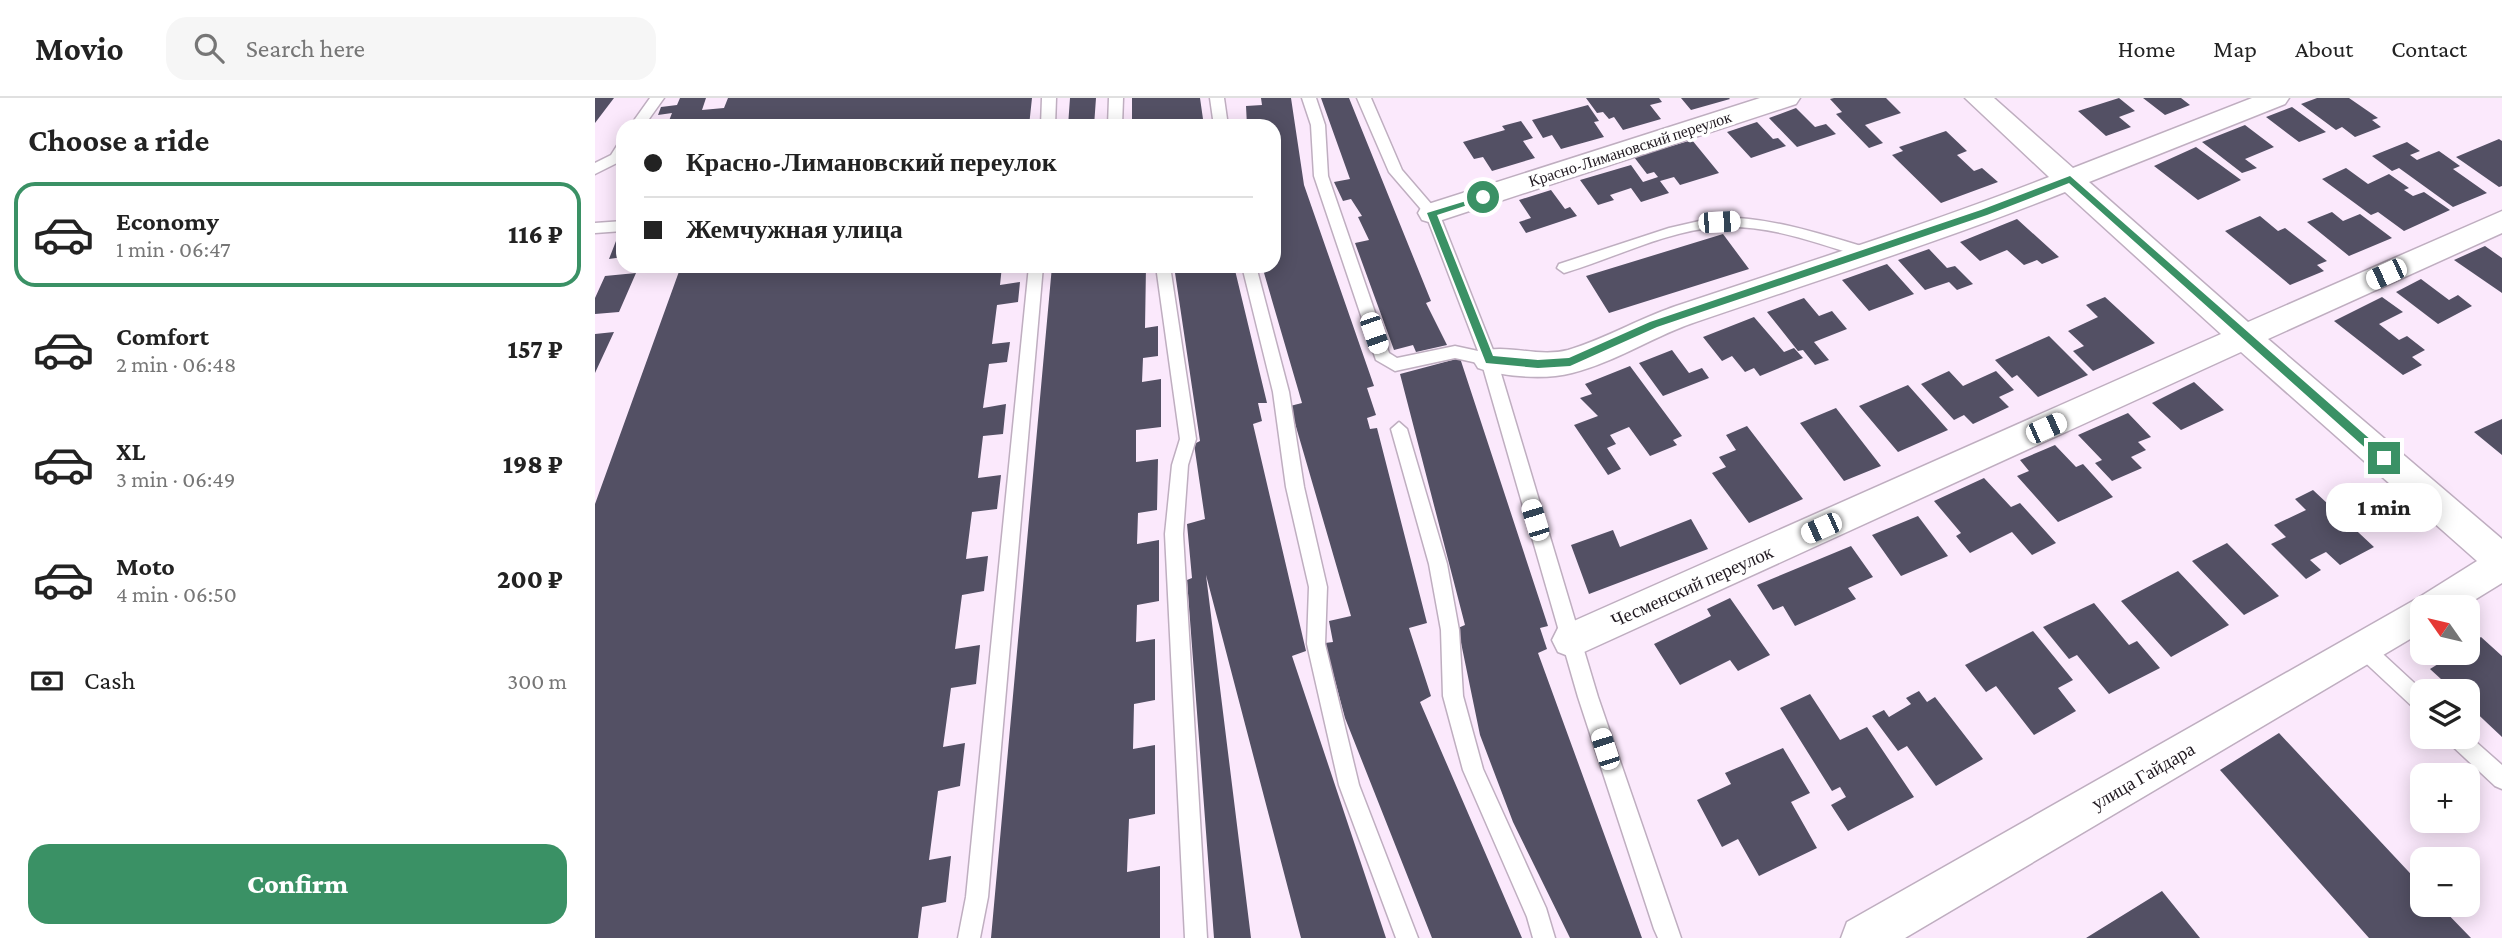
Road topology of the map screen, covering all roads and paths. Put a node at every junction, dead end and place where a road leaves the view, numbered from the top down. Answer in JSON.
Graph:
{"nodes":[{"id":1,"x":657,"y":98,"type":"edge"},
{"id":2,"x":1049,"y":98,"type":"edge"},
{"id":3,"x":1116,"y":98,"type":"edge"},
{"id":4,"x":1217,"y":98,"type":"edge"},
{"id":5,"x":1309,"y":98,"type":"edge"},
{"id":6,"x":1364,"y":98,"type":"edge"},
{"id":7,"x":1787,"y":98,"type":"edge"},
{"id":8,"x":1978,"y":98,"type":"edge"},
{"id":9,"x":2276,"y":98,"type":"edge"},
{"id":10,"x":642,"y":119,"type":"edge"},
{"id":11,"x":1048,"y":119,"type":"edge"},
{"id":12,"x":1115,"y":119,"type":"edge"},
{"id":13,"x":1220,"y":119,"type":"edge"},
{"id":14,"x":616,"y":158,"type":"edge"},
{"id":15,"x":595,"y":169,"type":"edge"},
{"id":16,"x":2070,"y":179,"type":"junction"},
{"id":17,"x":1432,"y":213,"type":"junction"},
{"id":18,"x":2502,"y":221,"type":"edge"},
{"id":19,"x":616,"y":226,"type":"edge"},
{"id":20,"x":595,"y":228,"type":"edge"},
{"id":21,"x":1866,"y":253,"type":"junction"},
{"id":22,"x":1564,"y":268,"type":"dead end"},
{"id":23,"x":1036,"y":273,"type":"edge"},
{"id":24,"x":1164,"y":273,"type":"edge"},
{"id":25,"x":1251,"y":273,"type":"edge"},
{"id":26,"x":2246,"y":338,"type":"junction"},
{"id":27,"x":1489,"y":360,"type":"junction"},
{"id":28,"x":1399,"y":429,"type":"dead end"},
{"id":29,"x":2502,"y":562,"type":"edge"},
{"id":30,"x":2451,"y":595,"type":"edge"},
{"id":31,"x":2410,"y":620,"type":"edge"},
{"id":32,"x":1571,"y":640,"type":"junction"},
{"id":33,"x":2364,"y":649,"type":"junction"},
{"id":34,"x":2410,"y":692,"type":"edge"},
{"id":35,"x":2470,"y":749,"type":"edge"},
{"id":36,"x":2502,"y":779,"type":"edge"},
{"id":37,"x":969,"y":938,"type":"edge"},
{"id":38,"x":1196,"y":938,"type":"edge"},
{"id":39,"x":1407,"y":938,"type":"edge"},
{"id":40,"x":1544,"y":938,"type":"edge"},
{"id":41,"x":1670,"y":938,"type":"edge"},
{"id":42,"x":1863,"y":938,"type":"edge"}],
"edges":[{"from":1,"to":10,"type":"lane"},
{"from":2,"to":11,"type":"lane"},
{"from":3,"to":12,"type":"lane"},
{"from":4,"to":13,"type":"lane"},
{"from":5,"to":27,"type":"lane"},
{"from":6,"to":17,"type":"lane"},
{"from":7,"to":17,"type":"street","name":"Красно-Лимановский переулок"},
{"from":8,"to":16,"type":"street"},
{"from":9,"to":16,"type":"street"},
{"from":14,"to":15,"type":"lane"},
{"from":16,"to":21,"type":"street"},
{"from":16,"to":26,"type":"street"},
{"from":17,"to":27,"type":"lane"},
{"from":18,"to":26,"type":"street","name":"Чесменский переулок"},
{"from":19,"to":20,"type":"lane"},
{"from":21,"to":22,"type":"lane"},
{"from":21,"to":27,"type":"street"},
{"from":23,"to":37,"type":"lane"},
{"from":24,"to":38,"type":"lane"},
{"from":25,"to":39,"type":"lane"},
{"from":26,"to":29,"type":"street"},
{"from":26,"to":32,"type":"street","name":"Чесменский переулок"},
{"from":27,"to":32,"type":"lane"},
{"from":28,"to":40,"type":"lane"},
{"from":29,"to":30,"type":"street"},
{"from":31,"to":33,"type":"street","name":"улица Гайдара"},
{"from":32,"to":41,"type":"lane"},
{"from":33,"to":34,"type":"lane"},
{"from":33,"to":42,"type":"street","name":"улица Гайдара"},
{"from":35,"to":36,"type":"lane"}]}
